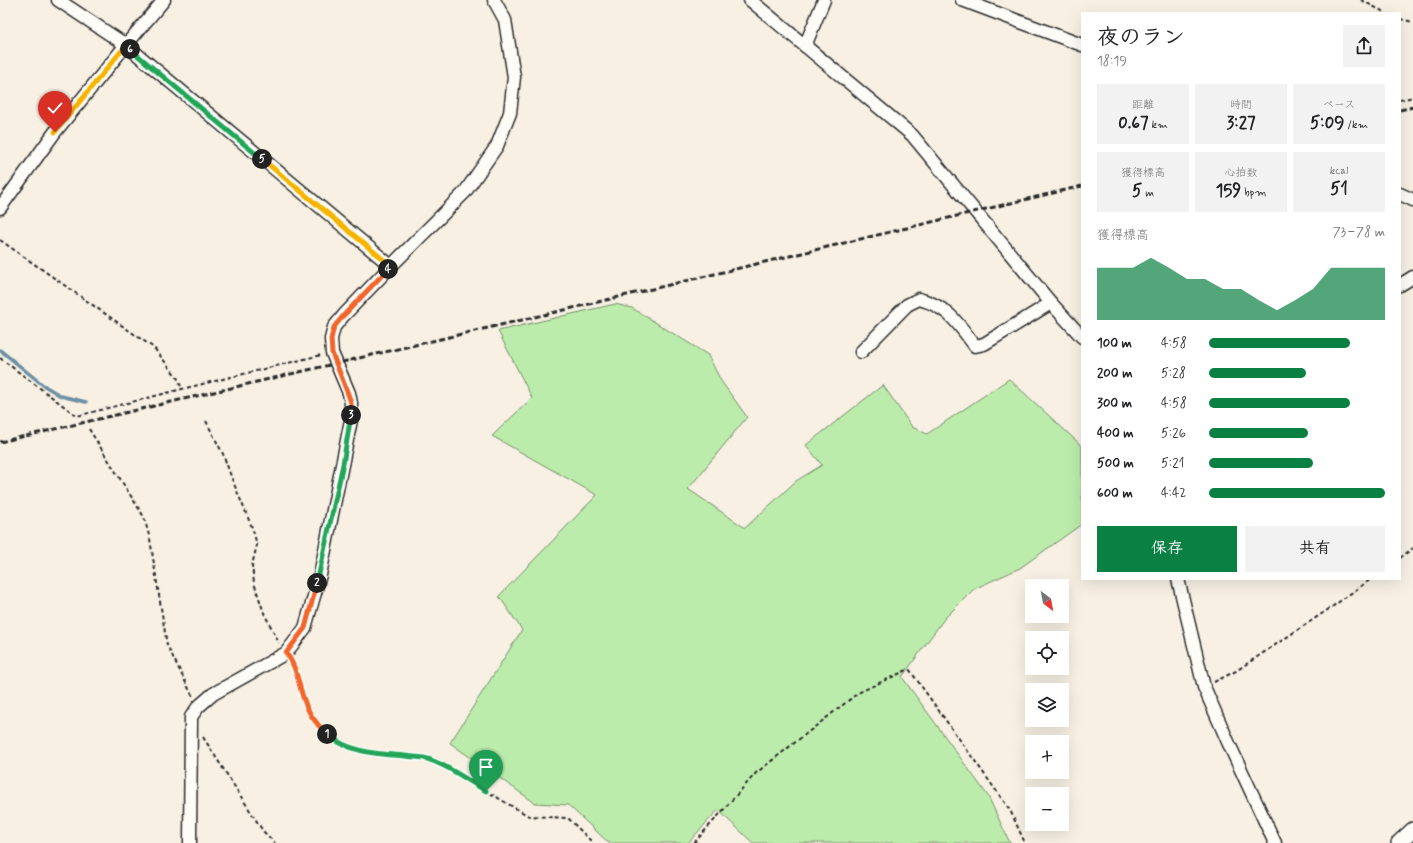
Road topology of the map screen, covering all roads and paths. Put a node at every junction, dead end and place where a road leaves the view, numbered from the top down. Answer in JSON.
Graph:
{"nodes":[{"id":1,"x":58,"y":0,"type":"edge"},
{"id":2,"x":164,"y":0,"type":"edge"},
{"id":3,"x":494,"y":0,"type":"edge"},
{"id":4,"x":750,"y":0,"type":"edge"},
{"id":5,"x":824,"y":0,"type":"edge"},
{"id":6,"x":962,"y":0,"type":"edge"},
{"id":7,"x":1361,"y":0,"type":"edge"},
{"id":8,"x":1384,"y":12,"type":"edge"},
{"id":9,"x":1401,"y":19,"type":"edge"},
{"id":10,"x":1413,"y":22,"type":"edge"},
{"id":11,"x":126,"y":45,"type":"junction"},
{"id":12,"x":805,"y":46,"type":"junction"},
{"id":13,"x":1081,"y":46,"type":"edge"},
{"id":14,"x":1413,"y":97,"type":"edge"},
{"id":15,"x":1401,"y":100,"type":"edge"},
{"id":16,"x":1401,"y":194,"type":"edge"},
{"id":17,"x":1413,"y":200,"type":"edge"},
{"id":18,"x":0,"y":208,"type":"edge"},
{"id":19,"x":0,"y":240,"type":"edge"},
{"id":20,"x":391,"y":266,"type":"junction"},
{"id":21,"x":1413,"y":277,"type":"edge"},
{"id":22,"x":1401,"y":284,"type":"edge"},
{"id":23,"x":1051,"y":303,"type":"junction"},
{"id":24,"x":1081,"y":336,"type":"edge"},
{"id":25,"x":861,"y":352,"type":"dead end"},
{"id":26,"x":332,"y":353,"type":"junction"},
{"id":27,"x":0,"y":358,"type":"edge"},
{"id":28,"x":182,"y":389,"type":"junction"},
{"id":29,"x":206,"y":421,"type":"dead end"},
{"id":30,"x":88,"y":429,"type":"dead end"},
{"id":31,"x":1413,"y":548,"type":"edge"},
{"id":32,"x":1401,"y":557,"type":"edge"},
{"id":33,"x":1178,"y":580,"type":"edge"},
{"id":34,"x":1370,"y":580,"type":"edge"},
{"id":35,"x":286,"y":653,"type":"junction"},
{"id":36,"x":1204,"y":687,"type":"junction"},
{"id":37,"x":198,"y":707,"type":"junction"},
{"id":38,"x":191,"y":717,"type":"junction"},
{"id":39,"x":1413,"y":830,"type":"edge"},
{"id":40,"x":190,"y":843,"type":"edge"},
{"id":41,"x":275,"y":843,"type":"edge"},
{"id":42,"x":593,"y":843,"type":"edge"},
{"id":43,"x":694,"y":843,"type":"edge"},
{"id":44,"x":1025,"y":843,"type":"edge"},
{"id":45,"x":1275,"y":843,"type":"edge"},
{"id":46,"x":1400,"y":843,"type":"edge"}],
"edges":[{"from":1,"to":11,"type":"street"},
{"from":2,"to":11,"type":"street"},
{"from":3,"to":20,"type":"street"},
{"from":4,"to":12,"type":"street"},
{"from":5,"to":12,"type":"street"},
{"from":6,"to":13,"type":"street"},
{"from":7,"to":8,"type":"path"},
{"from":9,"to":10,"type":"path"},
{"from":11,"to":18,"type":"street"},
{"from":11,"to":20,"type":"street"},
{"from":12,"to":23,"type":"street"},
{"from":14,"to":15,"type":"path"},
{"from":16,"to":17,"type":"street"},
{"from":19,"to":28,"type":"path"},
{"from":20,"to":26,"type":"street"},
{"from":21,"to":22,"type":"street"},
{"from":23,"to":24,"type":"street"},
{"from":23,"to":25,"type":"street"},
{"from":26,"to":28,"type":"path"},
{"from":26,"to":35,"type":"street"},
{"from":27,"to":28,"type":"path"},
{"from":29,"to":35,"type":"path"},
{"from":30,"to":37,"type":"path"},
{"from":31,"to":32,"type":"path"},
{"from":33,"to":36,"type":"street"},
{"from":34,"to":36,"type":"path"},
{"from":35,"to":37,"type":"street"},
{"from":35,"to":42,"type":"path"},
{"from":36,"to":45,"type":"street"},
{"from":37,"to":38,"type":"street"},
{"from":38,"to":40,"type":"street"},
{"from":38,"to":41,"type":"path"},
{"from":39,"to":46,"type":"street"},
{"from":43,"to":44,"type":"path"}]}
